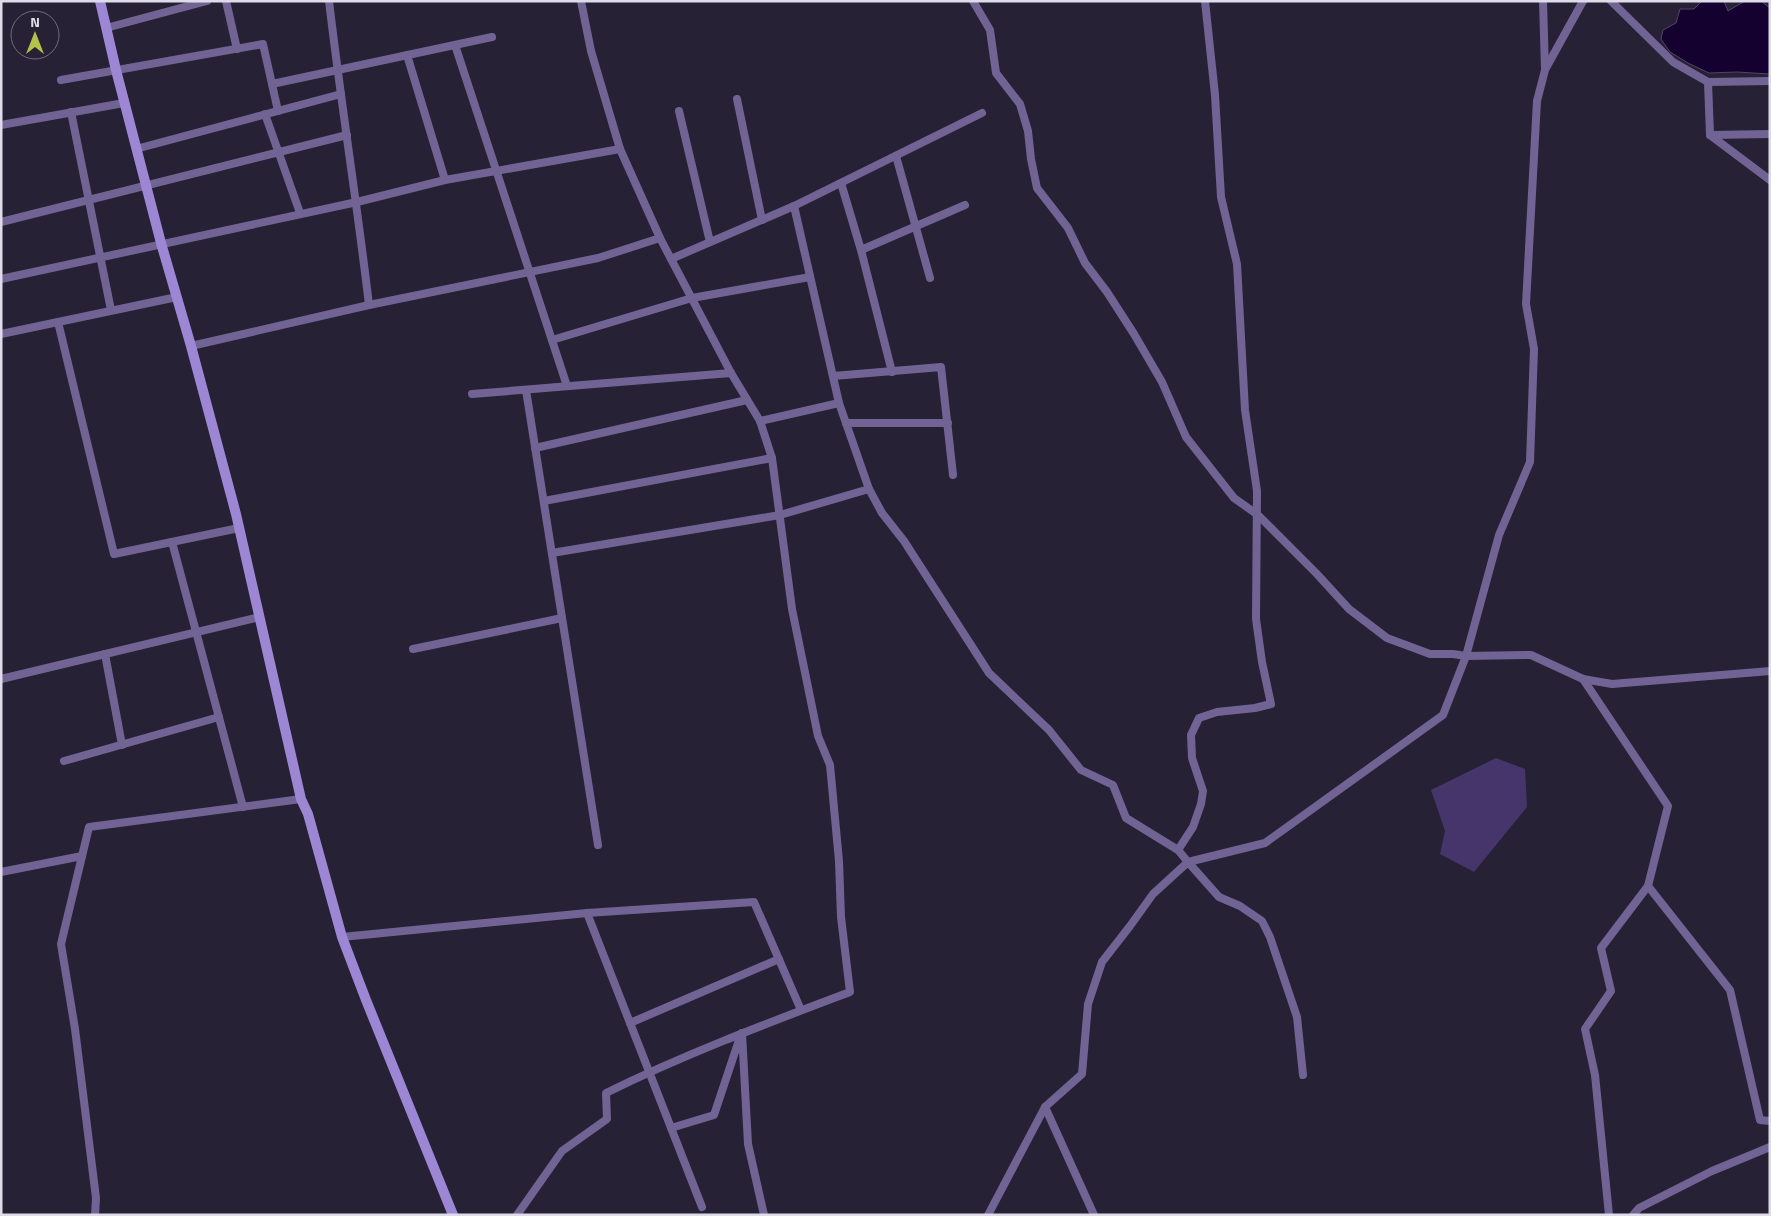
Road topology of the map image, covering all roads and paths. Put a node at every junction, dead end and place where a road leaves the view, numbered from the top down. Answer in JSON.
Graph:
{"nodes":[{"id":1,"x":100,"y":1,"type":"edge"},
{"id":2,"x":207,"y":1,"type":"edge"},
{"id":3,"x":226,"y":1,"type":"edge"},
{"id":4,"x":329,"y":1,"type":"edge"},
{"id":5,"x":581,"y":1,"type":"edge"},
{"id":6,"x":973,"y":1,"type":"edge"},
{"id":7,"x":1205,"y":1,"type":"edge"},
{"id":8,"x":1583,"y":1,"type":"edge"},
{"id":9,"x":1611,"y":1,"type":"edge"},
{"id":10,"x":1541,"y":2,"type":"edge"},
{"id":11,"x":106,"y":28,"type":"junction"},
{"id":12,"x":492,"y":37,"type":"dead end"},
{"id":13,"x":455,"y":45,"type":"junction"},
{"id":14,"x":237,"y":49,"type":"junction"},
{"id":15,"x":407,"y":55,"type":"junction"},
{"id":16,"x":116,"y":70,"type":"junction"},
{"id":17,"x":337,"y":70,"type":"junction"},
{"id":18,"x":1545,"y":70,"type":"junction"},
{"id":19,"x":62,"y":80,"type":"dead end"},
{"id":20,"x":1770,"y":81,"type":"edge"},
{"id":21,"x":1708,"y":82,"type":"junction"},
{"id":22,"x":272,"y":84,"type":"junction"},
{"id":23,"x":341,"y":94,"type":"junction"},
{"id":24,"x":737,"y":99,"type":"dead end"},
{"id":25,"x":124,"y":103,"type":"junction"},
{"id":26,"x":278,"y":111,"type":"junction"},
{"id":27,"x":679,"y":111,"type":"dead end"},
{"id":28,"x":71,"y":112,"type":"junction"},
{"id":29,"x":982,"y":113,"type":"dead end"},
{"id":30,"x":265,"y":114,"type":"junction"},
{"id":31,"x":1,"y":125,"type":"edge"},
{"id":32,"x":1770,"y":134,"type":"edge"},
{"id":33,"x":347,"y":135,"type":"junction"},
{"id":34,"x":1710,"y":135,"type":"junction"},
{"id":35,"x":136,"y":149,"type":"junction"},
{"id":36,"x":620,"y":149,"type":"junction"},
{"id":37,"x":278,"y":152,"type":"junction"},
{"id":38,"x":896,"y":156,"type":"junction"},
{"id":39,"x":496,"y":171,"type":"junction"},
{"id":40,"x":444,"y":180,"type":"junction"},
{"id":41,"x":1770,"y":180,"type":"edge"},
{"id":42,"x":841,"y":183,"type":"junction"},
{"id":43,"x":146,"y":186,"type":"junction"},
{"id":44,"x":89,"y":200,"type":"junction"},
{"id":45,"x":357,"y":202,"type":"junction"},
{"id":46,"x":965,"y":205,"type":"dead end"},
{"id":47,"x":794,"y":206,"type":"junction"},
{"id":48,"x":300,"y":213,"type":"junction"},
{"id":49,"x":762,"y":220,"type":"junction"},
{"id":50,"x":1,"y":222,"type":"edge"},
{"id":51,"x":915,"y":226,"type":"junction"},
{"id":52,"x":660,"y":238,"type":"junction"},
{"id":53,"x":710,"y":242,"type":"junction"},
{"id":54,"x":161,"y":243,"type":"junction"},
{"id":55,"x":861,"y":250,"type":"junction"},
{"id":56,"x":100,"y":257,"type":"junction"},
{"id":57,"x":671,"y":258,"type":"junction"},
{"id":58,"x":529,"y":272,"type":"junction"},
{"id":59,"x":810,"y":277,"type":"junction"},
{"id":60,"x":930,"y":278,"type":"dead end"},
{"id":61,"x":1,"y":279,"type":"edge"},
{"id":62,"x":177,"y":297,"type":"junction"},
{"id":63,"x":692,"y":298,"type":"junction"},
{"id":64,"x":369,"y":305,"type":"junction"},
{"id":65,"x":111,"y":310,"type":"junction"},
{"id":66,"x":58,"y":322,"type":"junction"},
{"id":67,"x":1,"y":334,"type":"edge"},
{"id":68,"x":552,"y":340,"type":"junction"},
{"id":69,"x":191,"y":346,"type":"junction"},
{"id":70,"x":892,"y":372,"type":"junction"},
{"id":71,"x":731,"y":373,"type":"junction"},
{"id":72,"x":833,"y":376,"type":"junction"},
{"id":73,"x":567,"y":386,"type":"junction"},
{"id":74,"x":526,"y":390,"type":"junction"},
{"id":75,"x":472,"y":394,"type":"dead end"},
{"id":76,"x":748,"y":400,"type":"junction"},
{"id":77,"x":839,"y":403,"type":"junction"},
{"id":78,"x":760,"y":421,"type":"junction"},
{"id":79,"x":948,"y":422,"type":"junction"},
{"id":80,"x":846,"y":423,"type":"junction"},
{"id":81,"x":535,"y":448,"type":"junction"},
{"id":82,"x":772,"y":458,"type":"junction"},
{"id":83,"x":954,"y":475,"type":"dead end"},
{"id":84,"x":869,"y":489,"type":"junction"},
{"id":85,"x":544,"y":501,"type":"junction"},
{"id":86,"x":780,"y":516,"type":"junction"},
{"id":87,"x":1258,"y":516,"type":"junction"},
{"id":88,"x":240,"y":528,"type":"junction"},
{"id":89,"x":172,"y":542,"type":"junction"},
{"id":90,"x":552,"y":553,"type":"junction"},
{"id":91,"x":260,"y":617,"type":"junction"},
{"id":92,"x":562,"y":618,"type":"junction"},
{"id":93,"x":196,"y":632,"type":"junction"},
{"id":94,"x":413,"y":649,"type":"dead end"},
{"id":95,"x":105,"y":654,"type":"junction"},
{"id":96,"x":1466,"y":656,"type":"junction"},
{"id":97,"x":1770,"y":671,"type":"edge"},
{"id":98,"x":1,"y":679,"type":"edge"},
{"id":99,"x":1583,"y":679,"type":"junction"},
{"id":100,"x":219,"y":718,"type":"junction"},
{"id":101,"x":122,"y":744,"type":"junction"},
{"id":102,"x":64,"y":760,"type":"dead end"},
{"id":103,"x":302,"y":799,"type":"junction"},
{"id":104,"x":243,"y":808,"type":"junction"},
{"id":105,"x":598,"y":845,"type":"dead end"},
{"id":106,"x":1178,"y":850,"type":"junction"},
{"id":107,"x":82,"y":856,"type":"junction"},
{"id":108,"x":1188,"y":862,"type":"junction"},
{"id":109,"x":1,"y":872,"type":"edge"},
{"id":110,"x":1648,"y":886,"type":"junction"},
{"id":111,"x":587,"y":913,"type":"junction"},
{"id":112,"x":342,"y":938,"type":"junction"},
{"id":113,"x":779,"y":959,"type":"junction"},
{"id":114,"x":801,"y":1010,"type":"junction"},
{"id":115,"x":630,"y":1023,"type":"junction"},
{"id":116,"x":742,"y":1033,"type":"junction"},
{"id":117,"x":649,"y":1072,"type":"junction"},
{"id":118,"x":1303,"y":1075,"type":"dead end"},
{"id":119,"x":1046,"y":1107,"type":"junction"},
{"id":120,"x":1770,"y":1121,"type":"edge"},
{"id":121,"x":670,"y":1128,"type":"junction"},
{"id":122,"x":1770,"y":1147,"type":"edge"},
{"id":123,"x":702,"y":1207,"type":"dead end"},
{"id":124,"x":96,"y":1215,"type":"edge"},
{"id":125,"x":453,"y":1215,"type":"edge"},
{"id":126,"x":517,"y":1215,"type":"edge"},
{"id":127,"x":764,"y":1215,"type":"edge"},
{"id":128,"x":988,"y":1215,"type":"edge"},
{"id":129,"x":1094,"y":1215,"type":"edge"},
{"id":130,"x":1609,"y":1215,"type":"edge"},
{"id":131,"x":1633,"y":1215,"type":"edge"}],
"edges":[{"from":1,"to":11,"type":"main road"},
{"from":2,"to":11,"type":"street"},
{"from":3,"to":14,"type":"street"},
{"from":4,"to":17,"type":"street"},
{"from":5,"to":36,"type":"street"},
{"from":6,"to":87,"type":"street"},
{"from":7,"to":87,"type":"street"},
{"from":8,"to":18,"type":"street"},
{"from":9,"to":21,"type":"street"},
{"from":10,"to":18,"type":"street"},
{"from":11,"to":16,"type":"main road"},
{"from":12,"to":13,"type":"street"},
{"from":13,"to":15,"type":"street"},
{"from":13,"to":39,"type":"street"},
{"from":14,"to":16,"type":"street"},
{"from":14,"to":22,"type":"street"},
{"from":15,"to":17,"type":"street"},
{"from":15,"to":40,"type":"street"},
{"from":16,"to":19,"type":"street"},
{"from":16,"to":25,"type":"main road"},
{"from":17,"to":22,"type":"street"},
{"from":17,"to":23,"type":"street"},
{"from":18,"to":96,"type":"street"},
{"from":20,"to":21,"type":"street"},
{"from":21,"to":34,"type":"street"},
{"from":22,"to":26,"type":"street"},
{"from":23,"to":26,"type":"street"},
{"from":23,"to":33,"type":"street"},
{"from":24,"to":49,"type":"street"},
{"from":25,"to":28,"type":"street"},
{"from":25,"to":35,"type":"main road"},
{"from":26,"to":30,"type":"street"},
{"from":27,"to":53,"type":"street"},
{"from":28,"to":31,"type":"street"},
{"from":28,"to":44,"type":"street"},
{"from":29,"to":38,"type":"street"},
{"from":30,"to":35,"type":"street"},
{"from":30,"to":37,"type":"street"},
{"from":32,"to":34,"type":"street"},
{"from":33,"to":37,"type":"street"},
{"from":33,"to":45,"type":"street"},
{"from":34,"to":41,"type":"street"},
{"from":35,"to":43,"type":"main road"},
{"from":36,"to":39,"type":"street"},
{"from":36,"to":52,"type":"street"},
{"from":37,"to":43,"type":"street"},
{"from":37,"to":48,"type":"street"},
{"from":38,"to":42,"type":"street"},
{"from":38,"to":51,"type":"street"},
{"from":39,"to":40,"type":"street"},
{"from":39,"to":58,"type":"street"},
{"from":40,"to":45,"type":"street"},
{"from":42,"to":47,"type":"street"},
{"from":42,"to":55,"type":"street"},
{"from":43,"to":44,"type":"street"},
{"from":43,"to":54,"type":"main road"},
{"from":44,"to":50,"type":"street"},
{"from":44,"to":56,"type":"street"},
{"from":45,"to":48,"type":"street"},
{"from":45,"to":64,"type":"street"},
{"from":46,"to":51,"type":"street"},
{"from":47,"to":49,"type":"street"},
{"from":47,"to":59,"type":"street"},
{"from":48,"to":54,"type":"street"},
{"from":49,"to":53,"type":"street"},
{"from":51,"to":55,"type":"street"},
{"from":51,"to":60,"type":"street"},
{"from":52,"to":57,"type":"street"},
{"from":52,"to":58,"type":"street"},
{"from":53,"to":57,"type":"street"},
{"from":54,"to":56,"type":"street"},
{"from":54,"to":62,"type":"main road"},
{"from":55,"to":70,"type":"street"},
{"from":56,"to":61,"type":"street"},
{"from":56,"to":65,"type":"street"},
{"from":57,"to":63,"type":"street"},
{"from":58,"to":64,"type":"street"},
{"from":58,"to":68,"type":"street"},
{"from":59,"to":63,"type":"street"},
{"from":59,"to":72,"type":"street"},
{"from":62,"to":65,"type":"street"},
{"from":62,"to":69,"type":"main road"},
{"from":63,"to":68,"type":"street"},
{"from":63,"to":71,"type":"street"},
{"from":64,"to":69,"type":"street"},
{"from":65,"to":66,"type":"street"},
{"from":66,"to":67,"type":"street"},
{"from":66,"to":89,"type":"street"},
{"from":68,"to":73,"type":"street"},
{"from":69,"to":88,"type":"main road"},
{"from":70,"to":72,"type":"street"},
{"from":70,"to":79,"type":"street"},
{"from":71,"to":73,"type":"street"},
{"from":71,"to":76,"type":"street"},
{"from":72,"to":77,"type":"street"},
{"from":73,"to":74,"type":"street"},
{"from":74,"to":75,"type":"street"},
{"from":74,"to":81,"type":"street"},
{"from":76,"to":78,"type":"street"},
{"from":76,"to":81,"type":"street"},
{"from":77,"to":78,"type":"street"},
{"from":77,"to":80,"type":"street"},
{"from":78,"to":82,"type":"street"},
{"from":79,"to":80,"type":"street"},
{"from":79,"to":83,"type":"street"},
{"from":80,"to":84,"type":"street"},
{"from":81,"to":85,"type":"street"},
{"from":82,"to":85,"type":"street"},
{"from":82,"to":86,"type":"street"},
{"from":84,"to":86,"type":"street"},
{"from":84,"to":106,"type":"street"},
{"from":85,"to":90,"type":"street"},
{"from":86,"to":90,"type":"street"},
{"from":86,"to":114,"type":"street"},
{"from":87,"to":96,"type":"street"},
{"from":87,"to":106,"type":"street"},
{"from":88,"to":89,"type":"street"},
{"from":88,"to":91,"type":"main road"},
{"from":89,"to":93,"type":"street"},
{"from":90,"to":92,"type":"street"},
{"from":91,"to":93,"type":"street"},
{"from":91,"to":103,"type":"main road"},
{"from":92,"to":94,"type":"street"},
{"from":92,"to":105,"type":"street"},
{"from":93,"to":95,"type":"street"},
{"from":93,"to":100,"type":"street"},
{"from":95,"to":98,"type":"street"},
{"from":95,"to":101,"type":"street"},
{"from":96,"to":99,"type":"street"},
{"from":96,"to":108,"type":"street"},
{"from":97,"to":99,"type":"street"},
{"from":99,"to":110,"type":"street"},
{"from":100,"to":101,"type":"street"},
{"from":100,"to":104,"type":"street"},
{"from":101,"to":102,"type":"street"},
{"from":103,"to":104,"type":"street"},
{"from":103,"to":112,"type":"main road"},
{"from":104,"to":107,"type":"street"},
{"from":106,"to":108,"type":"street"},
{"from":107,"to":109,"type":"street"},
{"from":107,"to":124,"type":"street"},
{"from":108,"to":118,"type":"street"},
{"from":108,"to":119,"type":"street"},
{"from":110,"to":120,"type":"street"},
{"from":110,"to":130,"type":"street"},
{"from":111,"to":112,"type":"street"},
{"from":111,"to":113,"type":"street"},
{"from":111,"to":115,"type":"street"},
{"from":112,"to":125,"type":"main road"},
{"from":113,"to":114,"type":"street"},
{"from":113,"to":115,"type":"street"},
{"from":114,"to":116,"type":"street"},
{"from":115,"to":117,"type":"street"},
{"from":116,"to":117,"type":"street"},
{"from":116,"to":121,"type":"street"},
{"from":116,"to":127,"type":"street"},
{"from":117,"to":121,"type":"street"},
{"from":117,"to":126,"type":"street"},
{"from":119,"to":128,"type":"street"},
{"from":119,"to":129,"type":"street"},
{"from":121,"to":123,"type":"street"},
{"from":122,"to":131,"type":"street"}]}
